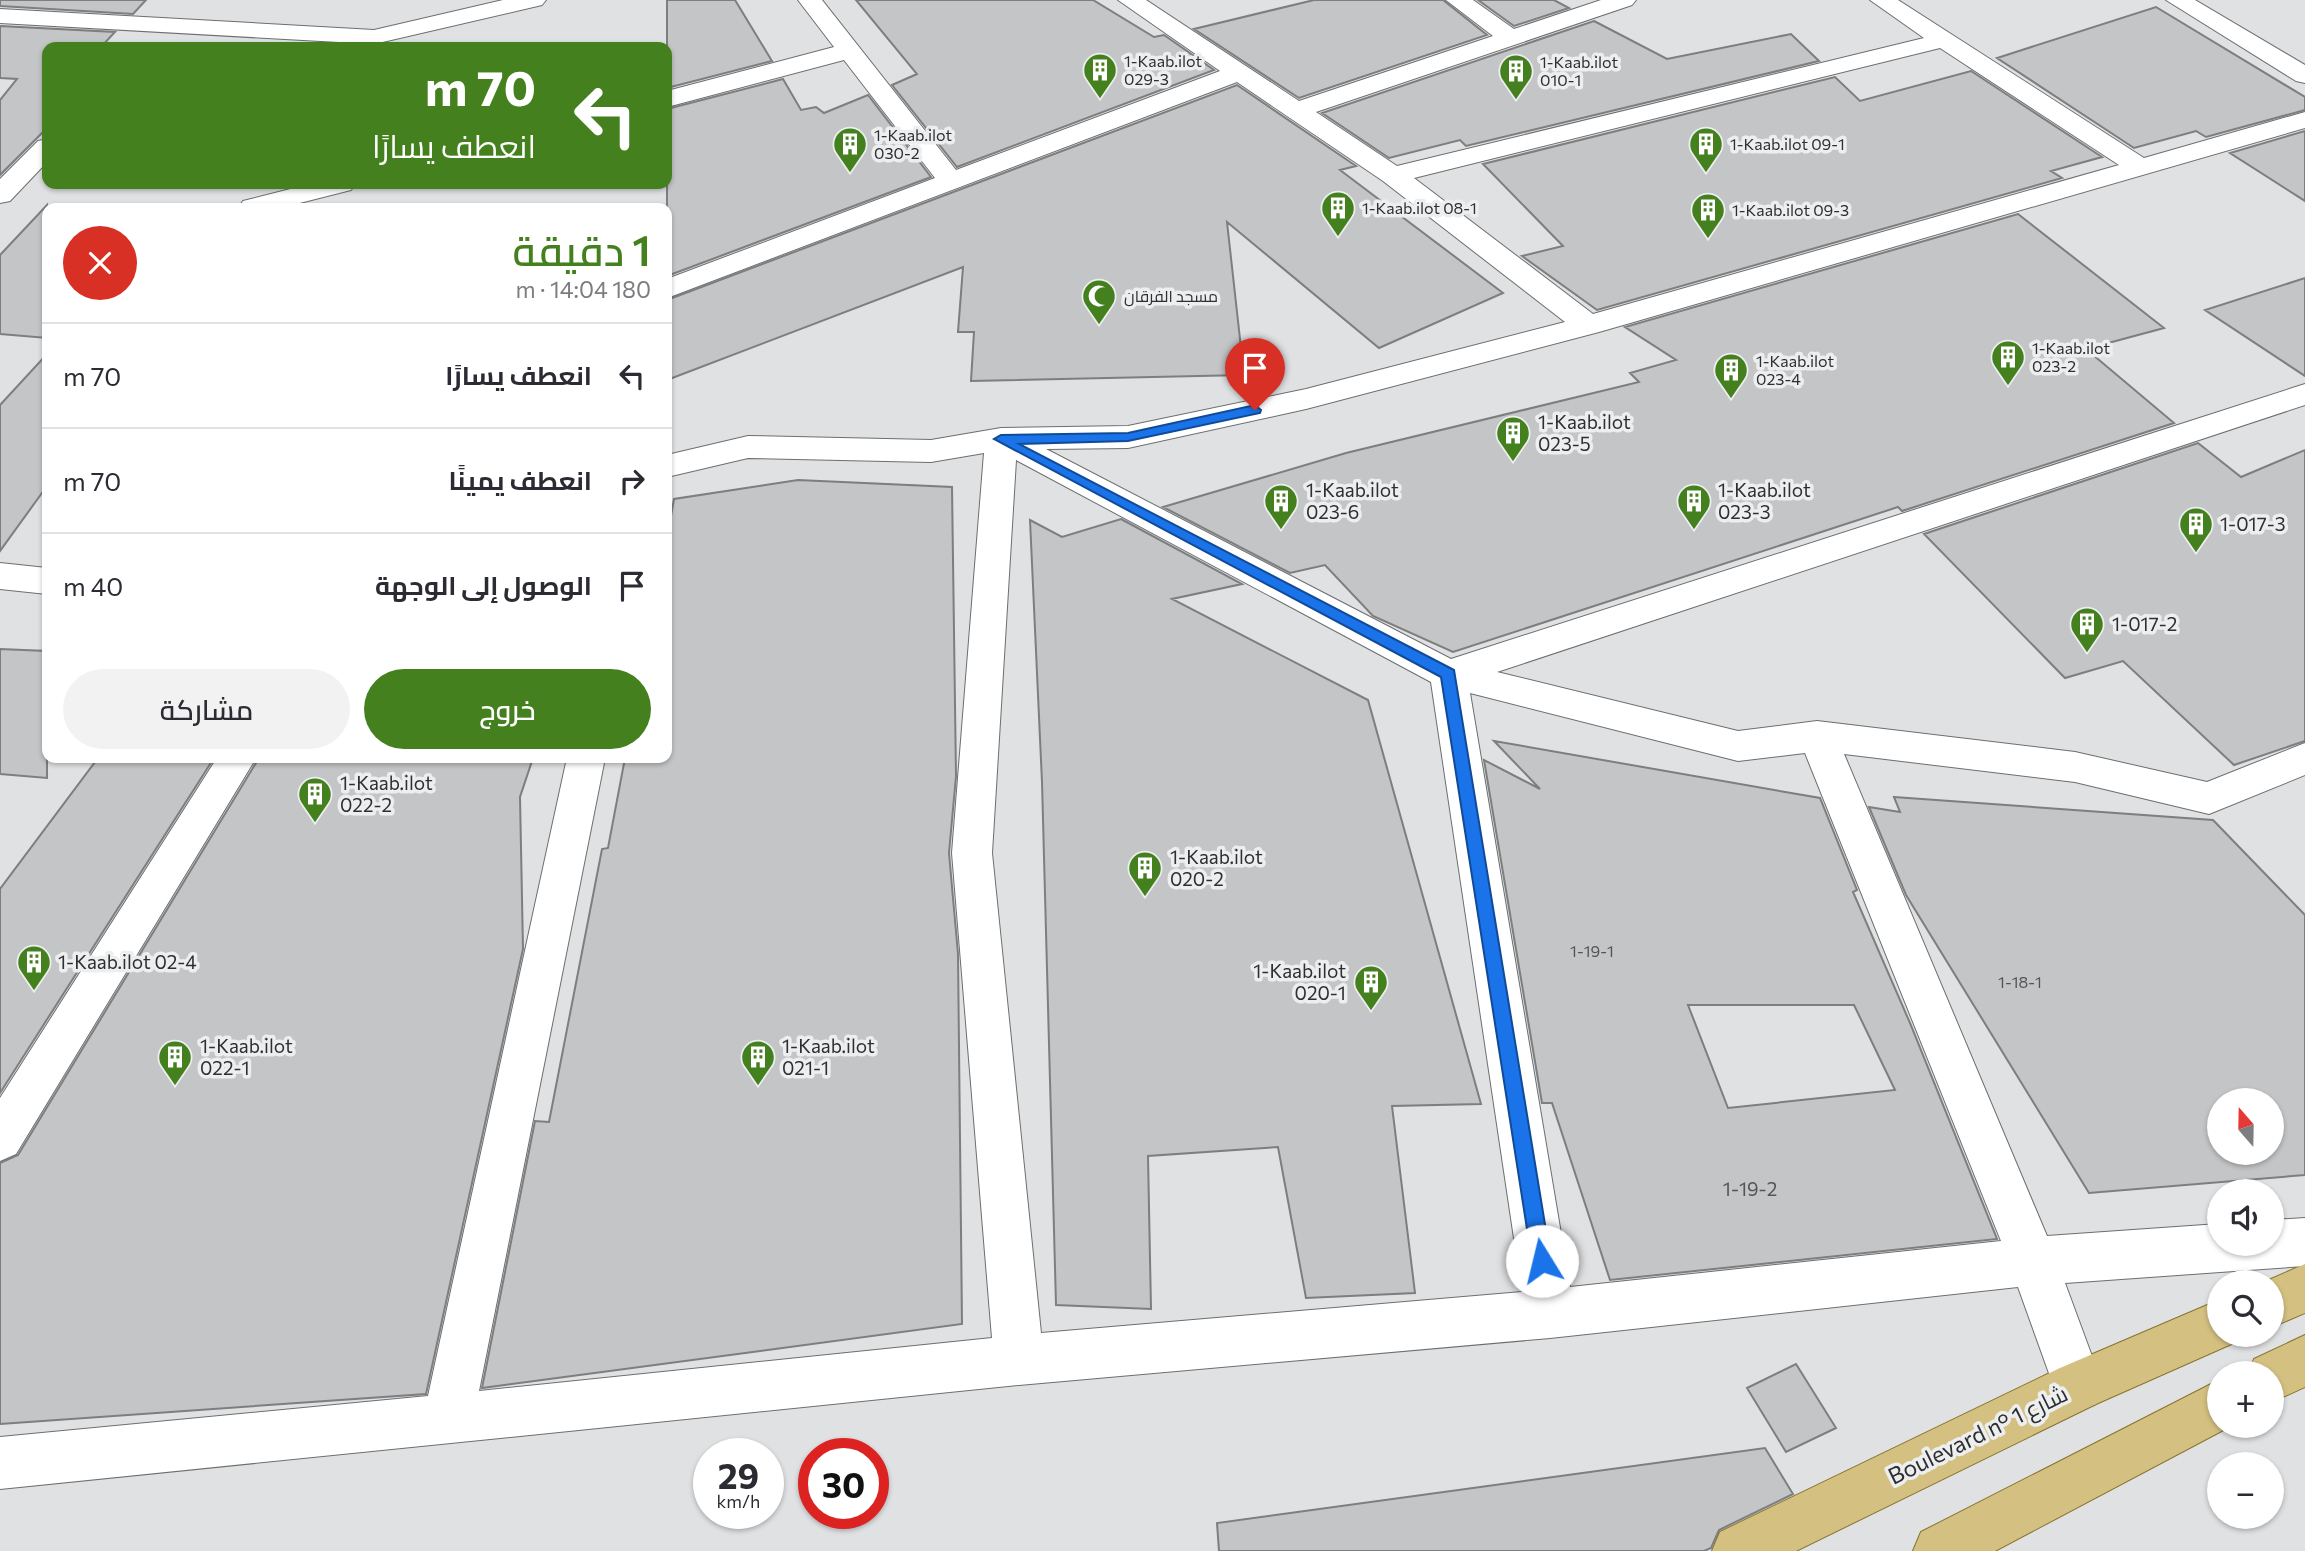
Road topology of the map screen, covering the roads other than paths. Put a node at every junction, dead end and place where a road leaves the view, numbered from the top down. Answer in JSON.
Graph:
{"nodes":[{"id":1,"x":192,"y":0,"type":"edge"},
{"id":2,"x":534,"y":0,"type":"edge"},
{"id":3,"x":810,"y":0,"type":"edge"},
{"id":4,"x":1130,"y":0,"type":"edge"},
{"id":5,"x":1458,"y":0,"type":"edge"},
{"id":6,"x":1624,"y":0,"type":"edge"},
{"id":7,"x":1882,"y":0,"type":"edge"},
{"id":8,"x":2178,"y":0,"type":"edge"},
{"id":9,"x":0,"y":16,"type":"edge"},
{"id":10,"x":166,"y":25,"type":"junction"},
{"id":11,"x":1513,"y":39,"type":"junction"},
{"id":12,"x":1944,"y":40,"type":"junction"},
{"id":13,"x":150,"y":42,"type":"edge"},
{"id":14,"x":370,"y":42,"type":"edge"},
{"id":15,"x":849,"y":51,"type":"junction"},
{"id":16,"x":1241,"y":72,"type":"junction"},
{"id":17,"x":2305,"y":76,"type":"edge"},
{"id":18,"x":672,"y":98,"type":"edge"},
{"id":19,"x":1295,"y":111,"type":"junction"},
{"id":20,"x":2305,"y":120,"type":"edge"},
{"id":21,"x":42,"y":152,"type":"edge"},
{"id":22,"x":2140,"y":167,"type":"junction"},
{"id":23,"x":1393,"y":175,"type":"junction"},
{"id":24,"x":952,"y":183,"type":"junction"},
{"id":25,"x":315,"y":189,"type":"edge"},
{"id":26,"x":0,"y":195,"type":"edge"},
{"id":27,"x":257,"y":200,"type":"edge"},
{"id":28,"x":672,"y":287,"type":"edge"},
{"id":29,"x":1588,"y":325,"type":"junction"},
{"id":30,"x":2305,"y":394,"type":"edge"},
{"id":31,"x":1001,"y":439,"type":"junction"},
{"id":32,"x":672,"y":465,"type":"edge"},
{"id":33,"x":0,"y":576,"type":"edge"},
{"id":34,"x":42,"y":580,"type":"edge"},
{"id":35,"x":1448,"y":674,"type":"junction"},
{"id":36,"x":1816,"y":736,"type":"junction"},
{"id":37,"x":2305,"y":758,"type":"edge"},
{"id":38,"x":234,"y":763,"type":"edge"},
{"id":39,"x":585,"y":763,"type":"edge"},
{"id":40,"x":0,"y":1139,"type":"edge"},
{"id":41,"x":2305,"y":1242,"type":"edge"},
{"id":42,"x":2284,"y":1243,"type":"edge"},
{"id":43,"x":2207,"y":1249,"type":"edge"},
{"id":44,"x":2033,"y":1261,"type":"junction"},
{"id":45,"x":2305,"y":1288,"type":"edge"},
{"id":46,"x":2284,"y":1298,"type":"edge"},
{"id":47,"x":1550,"y":1314,"type":"junction"},
{"id":48,"x":2207,"y":1330,"type":"edge"},
{"id":49,"x":1019,"y":1360,"type":"junction"},
{"id":50,"x":2305,"y":1360,"type":"edge"},
{"id":51,"x":2284,"y":1371,"type":"edge"},
{"id":52,"x":2078,"y":1386,"type":"junction"},
{"id":53,"x":2207,"y":1411,"type":"edge"},
{"id":54,"x":447,"y":1420,"type":"junction"},
{"id":55,"x":0,"y":1463,"type":"edge"},
{"id":56,"x":1739,"y":1551,"type":"edge"},
{"id":57,"x":1940,"y":1551,"type":"edge"}],
"edges":[{"from":1,"to":10,"type":"street"},
{"from":2,"to":14,"type":"street"},
{"from":3,"to":15,"type":"street"},
{"from":4,"to":16,"type":"street"},
{"from":5,"to":11,"type":"street"},
{"from":6,"to":11,"type":"street"},
{"from":7,"to":12,"type":"street"},
{"from":8,"to":17,"type":"street"},
{"from":9,"to":10,"type":"street"},
{"from":10,"to":13,"type":"street"},
{"from":10,"to":14,"type":"street"},
{"from":11,"to":19,"type":"street"},
{"from":12,"to":22,"type":"street"},
{"from":12,"to":23,"type":"street"},
{"from":15,"to":18,"type":"street"},
{"from":15,"to":24,"type":"street"},
{"from":16,"to":19,"type":"street"},
{"from":16,"to":24,"type":"street"},
{"from":19,"to":23,"type":"street"},
{"from":20,"to":22,"type":"street"},
{"from":21,"to":26,"type":"street"},
{"from":22,"to":29,"type":"street"},
{"from":23,"to":29,"type":"street"},
{"from":24,"to":28,"type":"street"},
{"from":25,"to":27,"type":"street"},
{"from":29,"to":31,"type":"street"},
{"from":30,"to":35,"type":"street"},
{"from":31,"to":32,"type":"street"},
{"from":31,"to":35,"type":"street"},
{"from":31,"to":49,"type":"street"},
{"from":33,"to":34,"type":"street"},
{"from":35,"to":36,"type":"street"},
{"from":35,"to":47,"type":"street"},
{"from":36,"to":37,"type":"street"},
{"from":36,"to":44,"type":"street"},
{"from":38,"to":40,"type":"street"},
{"from":39,"to":54,"type":"street"},
{"from":41,"to":42,"type":"street"},
{"from":43,"to":44,"type":"street"},
{"from":44,"to":47,"type":"street"},
{"from":44,"to":52,"type":"street"},
{"from":45,"to":46,"type":"main road"},
{"from":47,"to":49,"type":"street"},
{"from":48,"to":52,"type":"main road","name":"Boulevard n° شارع 1"},
{"from":49,"to":54,"type":"street"},
{"from":50,"to":51,"type":"main road"},
{"from":52,"to":56,"type":"main road","name":"Boulevard n° شارع 1"},
{"from":53,"to":57,"type":"main road"},
{"from":54,"to":55,"type":"street"}]}
